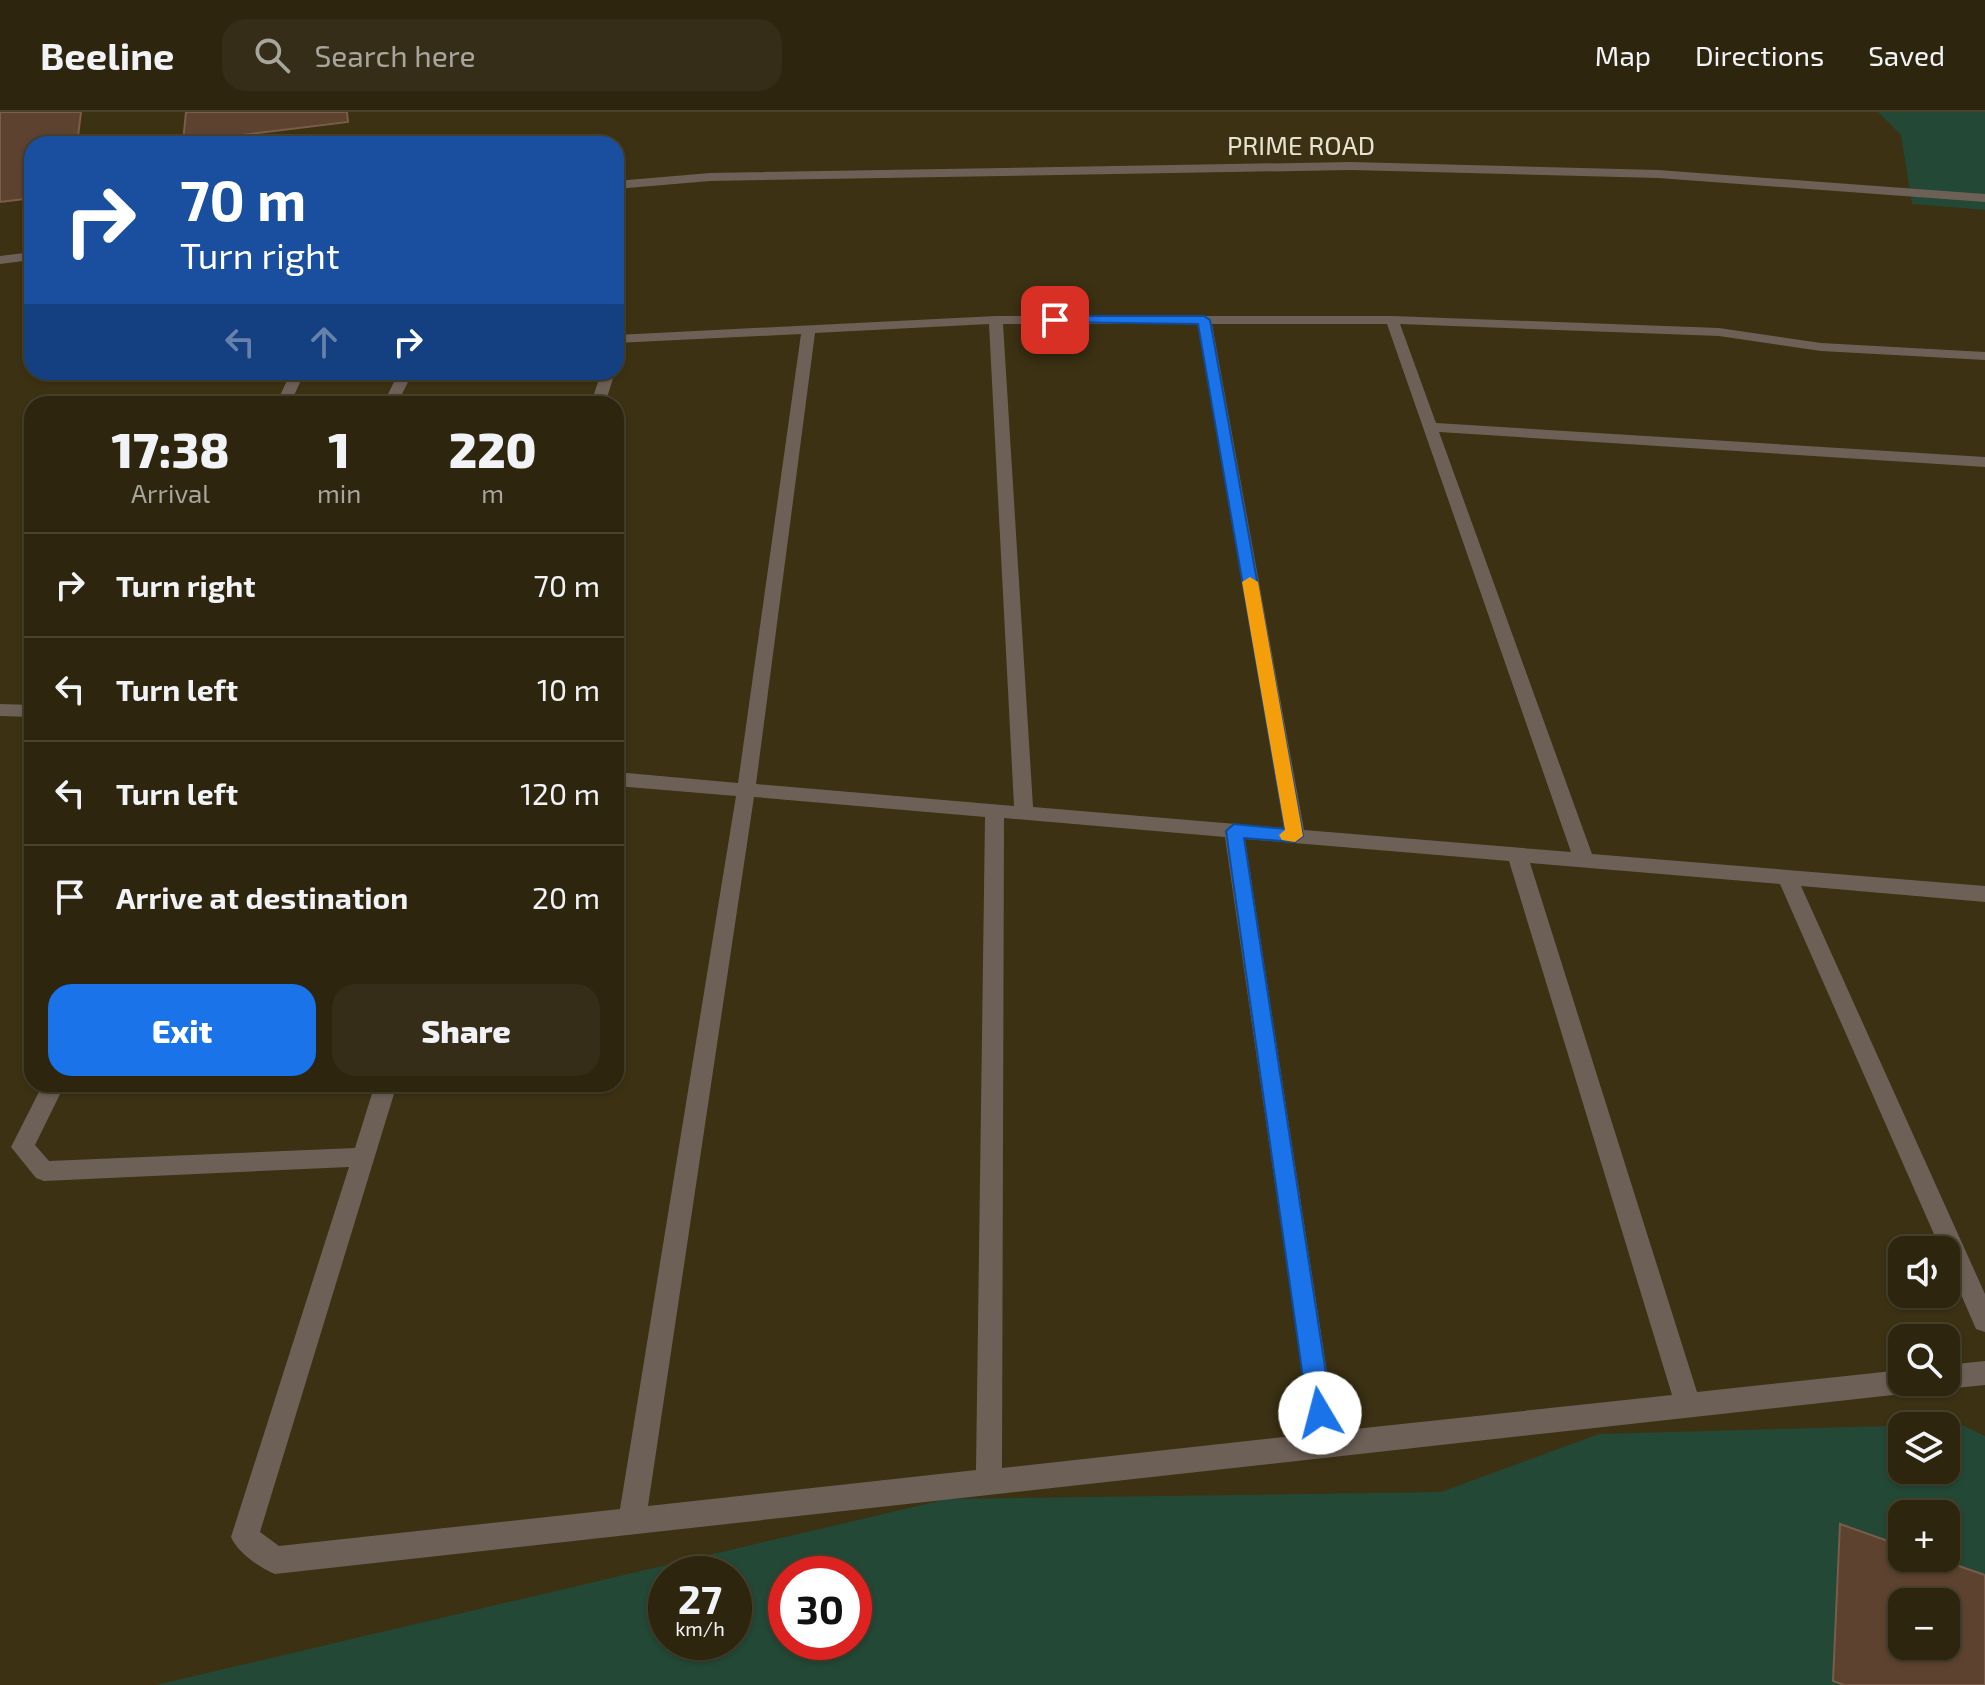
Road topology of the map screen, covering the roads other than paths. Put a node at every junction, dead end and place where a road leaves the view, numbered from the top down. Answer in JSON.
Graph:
{"nodes":[{"id":1,"x":624,"y":184,"type":"edge"},
{"id":2,"x":1985,"y":198,"type":"edge"},
{"id":3,"x":24,"y":257,"type":"edge"},
{"id":4,"x":0,"y":260,"type":"edge"},
{"id":5,"x":996,"y":320,"type":"junction"},
{"id":6,"x":1204,"y":320,"type":"junction"},
{"id":7,"x":1392,"y":320,"type":"junction"},
{"id":8,"x":809,"y":329,"type":"junction"},
{"id":9,"x":624,"y":342,"type":"edge"},
{"id":10,"x":1985,"y":356,"type":"edge"},
{"id":11,"x":1430,"y":427,"type":"junction"},
{"id":12,"x":1985,"y":462,"type":"edge"},
{"id":13,"x":0,"y":710,"type":"edge"},
{"id":14,"x":24,"y":711,"type":"edge"},
{"id":15,"x":624,"y":780,"type":"edge"},
{"id":16,"x":746,"y":790,"type":"junction"},
{"id":17,"x":995,"y":810,"type":"junction"},
{"id":18,"x":1024,"y":813,"type":"junction"},
{"id":19,"x":1234,"y":831,"type":"junction"},
{"id":20,"x":1295,"y":836,"type":"junction"},
{"id":21,"x":1517,"y":854,"type":"junction"},
{"id":22,"x":1584,"y":860,"type":"junction"},
{"id":23,"x":1788,"y":879,"type":"junction"},
{"id":24,"x":1985,"y":894,"type":"edge"},
{"id":25,"x":50,"y":1092,"type":"edge"},
{"id":26,"x":383,"y":1092,"type":"edge"},
{"id":27,"x":363,"y":1157,"type":"junction"},
{"id":28,"x":1985,"y":1321,"type":"edge"},
{"id":29,"x":1985,"y":1373,"type":"edge"},
{"id":30,"x":1960,"y":1376,"type":"edge"},
{"id":31,"x":1888,"y":1384,"type":"edge"},
{"id":32,"x":1688,"y":1405,"type":"junction"},
{"id":33,"x":1325,"y":1444,"type":"junction"},
{"id":34,"x":989,"y":1480,"type":"junction"},
{"id":35,"x":632,"y":1520,"type":"junction"}],
"edges":[{"from":1,"to":2,"type":"street","name":"PRIME ROAD"},
{"from":3,"to":4,"type":"street"},
{"from":5,"to":6,"type":"street"},
{"from":5,"to":8,"type":"street"},
{"from":5,"to":18,"type":"street"},
{"from":6,"to":7,"type":"street"},
{"from":6,"to":20,"type":"street"},
{"from":7,"to":10,"type":"street"},
{"from":7,"to":11,"type":"street"},
{"from":8,"to":9,"type":"street"},
{"from":8,"to":16,"type":"street"},
{"from":11,"to":12,"type":"street"},
{"from":11,"to":22,"type":"street"},
{"from":13,"to":14,"type":"street"},
{"from":15,"to":16,"type":"street"},
{"from":16,"to":17,"type":"street"},
{"from":16,"to":35,"type":"street"},
{"from":17,"to":18,"type":"street"},
{"from":17,"to":34,"type":"street"},
{"from":18,"to":19,"type":"street"},
{"from":19,"to":20,"type":"street"},
{"from":19,"to":33,"type":"street"},
{"from":20,"to":21,"type":"street"},
{"from":21,"to":22,"type":"street"},
{"from":21,"to":32,"type":"street"},
{"from":22,"to":23,"type":"street"},
{"from":23,"to":24,"type":"street"},
{"from":23,"to":28,"type":"street"},
{"from":25,"to":27,"type":"street"},
{"from":26,"to":27,"type":"street"},
{"from":27,"to":35,"type":"street"},
{"from":29,"to":30,"type":"street"},
{"from":31,"to":32,"type":"street"},
{"from":32,"to":33,"type":"street"},
{"from":33,"to":34,"type":"street"},
{"from":34,"to":35,"type":"street"}]}
